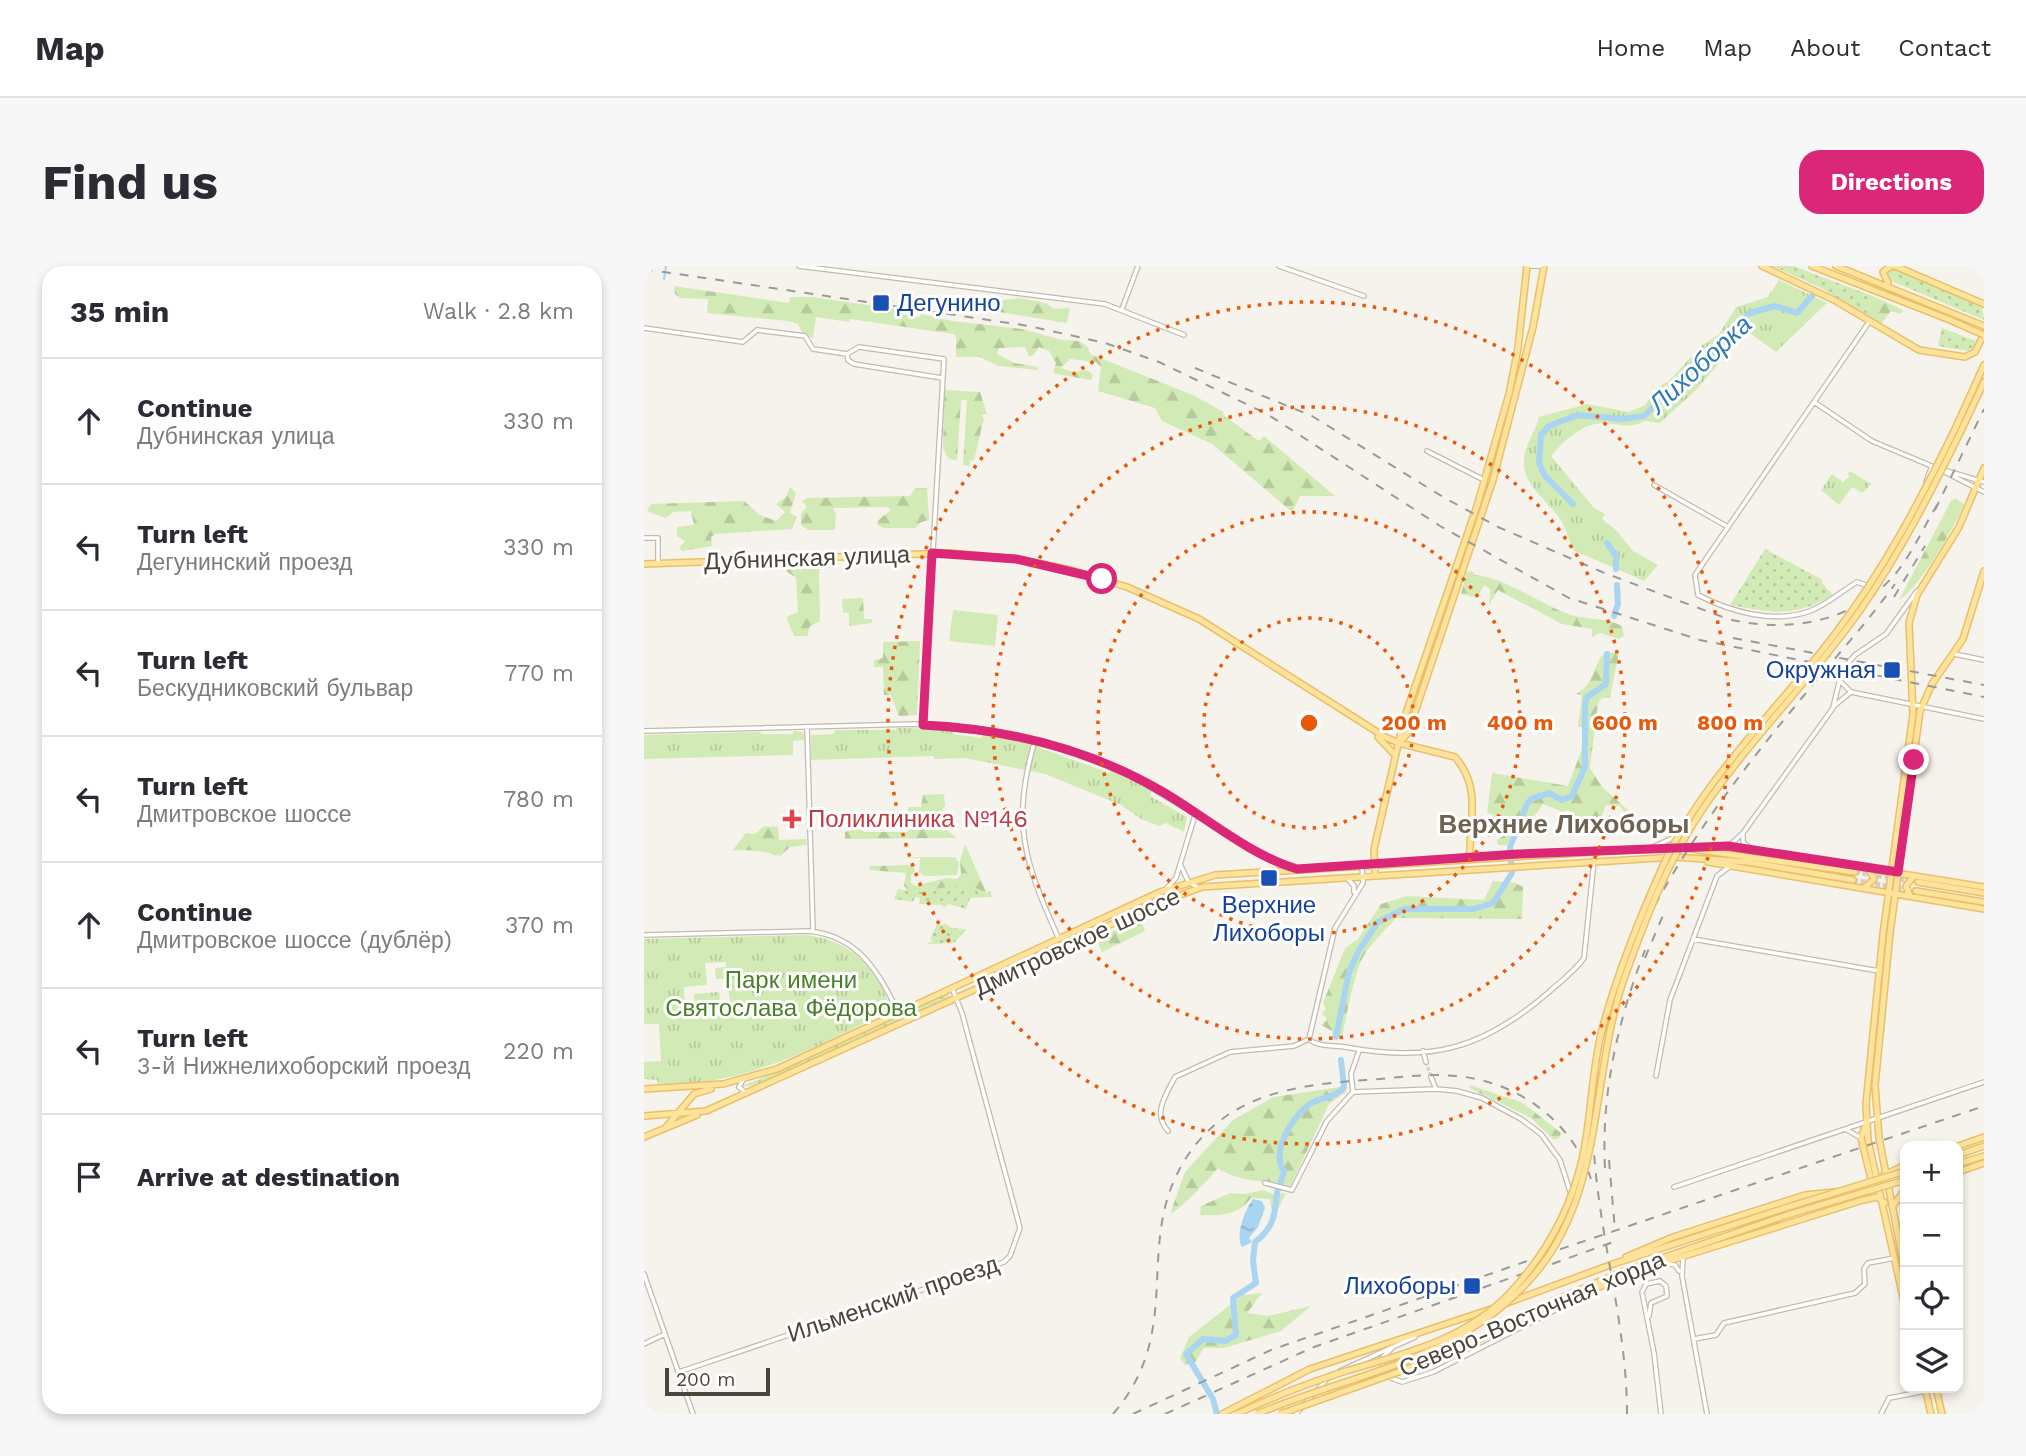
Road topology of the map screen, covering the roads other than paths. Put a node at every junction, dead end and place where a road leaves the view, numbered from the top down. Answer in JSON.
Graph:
{"nodes":[{"id":1,"x":799,"y":266,"type":"edge"},
{"id":2,"x":1138,"y":266,"type":"edge"},
{"id":3,"x":1279,"y":266,"type":"edge"},
{"id":4,"x":1529,"y":266,"type":"edge"},
{"id":5,"x":1542,"y":266,"type":"edge"},
{"id":6,"x":1762,"y":266,"type":"edge"},
{"id":7,"x":1812,"y":266,"type":"edge"},
{"id":8,"x":1836,"y":266,"type":"edge"},
{"id":9,"x":1893,"y":266,"type":"edge"},
{"id":10,"x":1883,"y":269,"type":"edge"},
{"id":11,"x":1897,"y":288,"type":"junction"},
{"id":12,"x":1364,"y":296,"type":"dead end"},
{"id":13,"x":1984,"y":304,"type":"edge"},
{"id":14,"x":1522,"y":307,"type":"junction"},
{"id":15,"x":1122,"y":309,"type":"junction"},
{"id":16,"x":1536,"y":309,"type":"junction"},
{"id":17,"x":1868,"y":322,"type":"junction"},
{"id":18,"x":1984,"y":326,"type":"edge"},
{"id":19,"x":644,"y":328,"type":"edge"},
{"id":20,"x":1984,"y":334,"type":"edge"},
{"id":21,"x":1184,"y":335,"type":"dead end"},
{"id":22,"x":847,"y":354,"type":"junction"},
{"id":23,"x":1984,"y":365,"type":"edge"},
{"id":24,"x":942,"y":378,"type":"junction"},
{"id":25,"x":1984,"y":382,"type":"edge"},
{"id":26,"x":1814,"y":402,"type":"junction"},
{"id":27,"x":1959,"y":429,"type":"junction"},
{"id":28,"x":1427,"y":452,"type":"dead end"},
{"id":29,"x":1932,"y":466,"type":"junction"},
{"id":30,"x":1984,"y":468,"type":"edge"},
{"id":31,"x":1485,"y":480,"type":"junction"},
{"id":32,"x":1982,"y":481,"type":"edge"},
{"id":33,"x":1654,"y":485,"type":"dead end"},
{"id":34,"x":1977,"y":488,"type":"junction"},
{"id":35,"x":1984,"y":492,"type":"edge"},
{"id":36,"x":1728,"y":527,"type":"junction"},
{"id":37,"x":644,"y":538,"type":"edge"},
{"id":38,"x":932,"y":553,"type":"junction"},
{"id":39,"x":658,"y":563,"type":"junction"},
{"id":40,"x":644,"y":564,"type":"edge"},
{"id":41,"x":1984,"y":571,"type":"edge"},
{"id":42,"x":1922,"y":584,"type":"junction"},
{"id":43,"x":1872,"y":587,"type":"junction"},
{"id":44,"x":1954,"y":654,"type":"junction"},
{"id":45,"x":1984,"y":660,"type":"edge"},
{"id":46,"x":1839,"y":678,"type":"junction"},
{"id":47,"x":1851,"y":692,"type":"junction"},
{"id":48,"x":1913,"y":705,"type":"junction"},
{"id":49,"x":1922,"y":706,"type":"junction"},
{"id":50,"x":1833,"y":708,"type":"junction"},
{"id":51,"x":1984,"y":719,"type":"edge"},
{"id":52,"x":923,"y":725,"type":"junction"},
{"id":53,"x":807,"y":727,"type":"junction"},
{"id":54,"x":1402,"y":728,"type":"junction"},
{"id":55,"x":644,"y":731,"type":"edge"},
{"id":56,"x":1408,"y":733,"type":"junction"},
{"id":57,"x":1385,"y":739,"type":"junction"},
{"id":58,"x":1035,"y":740,"type":"junction"},
{"id":59,"x":1399,"y":743,"type":"junction"},
{"id":60,"x":1411,"y":745,"type":"junction"},
{"id":61,"x":1396,"y":761,"type":"junction"},
{"id":62,"x":1196,"y":813,"type":"junction"},
{"id":63,"x":1743,"y":833,"type":"junction"},
{"id":64,"x":1728,"y":846,"type":"junction"},
{"id":65,"x":1470,"y":847,"type":"junction"},
{"id":66,"x":1647,"y":848,"type":"junction"},
{"id":67,"x":1707,"y":849,"type":"junction"},
{"id":68,"x":1753,"y":849,"type":"junction"},
{"id":69,"x":1482,"y":857,"type":"junction"},
{"id":70,"x":1465,"y":858,"type":"junction"},
{"id":71,"x":1692,"y":858,"type":"junction"},
{"id":72,"x":1181,"y":861,"type":"junction"},
{"id":73,"x":1594,"y":861,"type":"junction"},
{"id":74,"x":1710,"y":862,"type":"junction"},
{"id":75,"x":1374,"y":864,"type":"junction"},
{"id":76,"x":1361,"y":866,"type":"junction"},
{"id":77,"x":1864,"y":866,"type":"junction"},
{"id":78,"x":1729,"y":867,"type":"junction"},
{"id":79,"x":1297,"y":869,"type":"junction"},
{"id":80,"x":1855,"y":872,"type":"tunnel mouth"},
{"id":81,"x":1896,"y":872,"type":"junction"},
{"id":82,"x":1376,"y":875,"type":"junction"},
{"id":83,"x":1364,"y":876,"type":"junction"},
{"id":84,"x":1717,"y":876,"type":"junction"},
{"id":85,"x":1346,"y":877,"type":"junction"},
{"id":86,"x":1917,"y":879,"type":"junction"},
{"id":87,"x":1853,"y":880,"type":"tunnel mouth"},
{"id":88,"x":1188,"y":881,"type":"junction"},
{"id":89,"x":1984,"y":887,"type":"edge"},
{"id":90,"x":1199,"y":888,"type":"junction"},
{"id":91,"x":1861,"y":888,"type":"junction"},
{"id":92,"x":1165,"y":889,"type":"junction"},
{"id":93,"x":1916,"y":891,"type":"tunnel mouth"},
{"id":94,"x":1984,"y":893,"type":"edge"},
{"id":95,"x":1354,"y":894,"type":"junction"},
{"id":96,"x":1892,"y":894,"type":"junction"},
{"id":97,"x":1913,"y":897,"type":"junction"},
{"id":98,"x":1984,"y":902,"type":"edge"},
{"id":99,"x":1984,"y":909,"type":"edge"},
{"id":100,"x":813,"y":931,"type":"junction"},
{"id":101,"x":644,"y":935,"type":"edge"},
{"id":102,"x":1058,"y":937,"type":"junction"},
{"id":103,"x":1693,"y":939,"type":"junction"},
{"id":104,"x":1879,"y":971,"type":"junction"},
{"id":105,"x":951,"y":987,"type":"junction"},
{"id":106,"x":957,"y":998,"type":"junction"},
{"id":107,"x":899,"y":1013,"type":"junction"},
{"id":108,"x":1309,"y":1039,"type":"junction"},
{"id":109,"x":1359,"y":1051,"type":"junction"},
{"id":110,"x":1423,"y":1051,"type":"junction"},
{"id":111,"x":1426,"y":1062,"type":"tunnel mouth"},
{"id":112,"x":1656,"y":1076,"type":"dead end"},
{"id":113,"x":1431,"y":1077,"type":"tunnel mouth"},
{"id":114,"x":745,"y":1080,"type":"junction"},
{"id":115,"x":1984,"y":1082,"type":"edge"},
{"id":116,"x":726,"y":1085,"type":"junction"},
{"id":117,"x":644,"y":1089,"type":"edge"},
{"id":118,"x":1436,"y":1089,"type":"junction"},
{"id":119,"x":751,"y":1091,"type":"junction"},
{"id":120,"x":1353,"y":1092,"type":"junction"},
{"id":121,"x":729,"y":1100,"type":"junction"},
{"id":122,"x":706,"y":1111,"type":"junction"},
{"id":123,"x":678,"y":1115,"type":"junction"},
{"id":124,"x":644,"y":1116,"type":"edge"},
{"id":125,"x":1876,"y":1118,"type":"junction"},
{"id":126,"x":1867,"y":1121,"type":"junction"},
{"id":127,"x":666,"y":1127,"type":"junction"},
{"id":128,"x":1845,"y":1130,"type":"junction"},
{"id":129,"x":1168,"y":1131,"type":"dead end"},
{"id":130,"x":644,"y":1137,"type":"edge"},
{"id":131,"x":1984,"y":1137,"type":"edge"},
{"id":132,"x":1861,"y":1138,"type":"junction"},
{"id":133,"x":1963,"y":1144,"type":"edge"},
{"id":134,"x":1984,"y":1146,"type":"edge"},
{"id":135,"x":1963,"y":1153,"type":"edge"},
{"id":136,"x":1984,"y":1156,"type":"edge"},
{"id":137,"x":1963,"y":1162,"type":"edge"},
{"id":138,"x":1984,"y":1163,"type":"edge"},
{"id":139,"x":1900,"y":1167,"type":"edge"},
{"id":140,"x":1963,"y":1170,"type":"edge"},
{"id":141,"x":1886,"y":1171,"type":"junction"},
{"id":142,"x":1870,"y":1173,"type":"junction"},
{"id":143,"x":1900,"y":1173,"type":"edge"},
{"id":144,"x":1878,"y":1178,"type":"junction"},
{"id":145,"x":1900,"y":1181,"type":"edge"},
{"id":146,"x":1265,"y":1183,"type":"dead end"},
{"id":147,"x":1674,"y":1187,"type":"dead end"},
{"id":148,"x":1881,"y":1192,"type":"junction"},
{"id":149,"x":1900,"y":1194,"type":"edge"},
{"id":150,"x":1885,"y":1203,"type":"junction"},
{"id":151,"x":1574,"y":1205,"type":"dead end"},
{"id":152,"x":1894,"y":1209,"type":"junction"},
{"id":153,"x":1687,"y":1256,"type":"junction"},
{"id":154,"x":1895,"y":1258,"type":"junction"},
{"id":155,"x":1662,"y":1264,"type":"junction"},
{"id":156,"x":1610,"y":1265,"type":"junction"},
{"id":157,"x":1904,"y":1267,"type":"edge"},
{"id":158,"x":644,"y":1274,"type":"edge"},
{"id":159,"x":1682,"y":1276,"type":"junction"},
{"id":160,"x":1900,"y":1282,"type":"edge"},
{"id":161,"x":1602,"y":1286,"type":"junction"},
{"id":162,"x":1534,"y":1312,"type":"junction"},
{"id":163,"x":1649,"y":1317,"type":"junction"},
{"id":164,"x":1433,"y":1326,"type":"junction"},
{"id":165,"x":665,"y":1334,"type":"junction"},
{"id":166,"x":1694,"y":1339,"type":"junction"},
{"id":167,"x":644,"y":1344,"type":"edge"},
{"id":168,"x":1392,"y":1348,"type":"junction"},
{"id":169,"x":679,"y":1372,"type":"junction"},
{"id":170,"x":1910,"y":1393,"type":"edge"},
{"id":171,"x":1927,"y":1393,"type":"edge"},
{"id":172,"x":1938,"y":1393,"type":"edge"},
{"id":173,"x":693,"y":1414,"type":"edge"},
{"id":174,"x":1222,"y":1414,"type":"edge"},
{"id":175,"x":1237,"y":1414,"type":"edge"},
{"id":176,"x":1257,"y":1414,"type":"edge"},
{"id":177,"x":1280,"y":1414,"type":"edge"},
{"id":178,"x":1296,"y":1414,"type":"edge"},
{"id":179,"x":1661,"y":1414,"type":"edge"},
{"id":180,"x":1707,"y":1414,"type":"edge"},
{"id":181,"x":1881,"y":1414,"type":"edge"},
{"id":182,"x":1931,"y":1414,"type":"edge"},
{"id":183,"x":1942,"y":1414,"type":"edge"}],
"edges":[{"from":1,"to":15,"type":"street"},
{"from":2,"to":15,"type":"street"},
{"from":3,"to":12,"type":"street"},
{"from":4,"to":5,"type":"street"},
{"from":4,"to":14,"type":"main road"},
{"from":5,"to":16,"type":"main road"},
{"from":6,"to":17,"type":"main road"},
{"from":7,"to":20,"type":"main road","bridge":true},
{"from":8,"to":11,"type":"main road"},
{"from":9,"to":10,"type":"main road"},
{"from":9,"to":13,"type":"main road"},
{"from":10,"to":11,"type":"main road"},
{"from":11,"to":18,"type":"main road"},
{"from":14,"to":16,"type":"street"},
{"from":14,"to":31,"type":"main road"},
{"from":15,"to":21,"type":"street"},
{"from":16,"to":56,"type":"main road"},
{"from":17,"to":20,"type":"main road"},
{"from":17,"to":26,"type":"street"},
{"from":19,"to":22,"type":"street"},
{"from":22,"to":24,"type":"street"},
{"from":22,"to":24,"type":"street"},
{"from":23,"to":27,"type":"main road","name":"Северо-Восточная хорда"},
{"from":24,"to":38,"type":"street"},
{"from":25,"to":27,"type":"main road","name":"Северо-Восточная хорда"},
{"from":26,"to":29,"type":"street"},
{"from":26,"to":36,"type":"street"},
{"from":27,"to":175,"type":"main road","name":"Северо-Восточная хорда","bridge":true},
{"from":27,"to":176,"type":"main road","name":"Северо-Восточная хорда","bridge":true},
{"from":28,"to":31,"type":"street"},
{"from":29,"to":32,"type":"street"},
{"from":29,"to":34,"type":"street"},
{"from":29,"to":43,"type":"street"},
{"from":30,"to":32,"type":"main road"},
{"from":31,"to":54,"type":"main road"},
{"from":32,"to":34,"type":"main road"},
{"from":33,"to":36,"type":"street"},
{"from":34,"to":35,"type":"street"},
{"from":34,"to":42,"type":"main road"},
{"from":36,"to":43,"type":"street"},
{"from":37,"to":39,"type":"street"},
{"from":38,"to":39,"type":"main road","name":"Дубнинская улица"},
{"from":38,"to":52,"type":"street"},
{"from":38,"to":57,"type":"main road","name":"Дубнинская улица"},
{"from":39,"to":40,"type":"main road","name":"Дубнинская улица"},
{"from":41,"to":44,"type":"main road"},
{"from":42,"to":46,"type":"street"},
{"from":42,"to":48,"type":"main road"},
{"from":43,"to":66,"type":"street"},
{"from":44,"to":45,"type":"street"},
{"from":44,"to":49,"type":"main road"},
{"from":46,"to":47,"type":"street"},
{"from":46,"to":50,"type":"street"},
{"from":47,"to":48,"type":"street"},
{"from":47,"to":50,"type":"street"},
{"from":48,"to":49,"type":"street"},
{"from":48,"to":81,"type":"main road"},
{"from":49,"to":51,"type":"street"},
{"from":49,"to":81,"type":"main road"},
{"from":50,"to":63,"type":"street"},
{"from":52,"to":53,"type":"street"},
{"from":52,"to":58,"type":"street"},
{"from":53,"to":55,"type":"street"},
{"from":53,"to":100,"type":"street"},
{"from":54,"to":57,"type":"main road"},
{"from":54,"to":59,"type":"main road"},
{"from":56,"to":59,"type":"main road"},
{"from":56,"to":60,"type":"main road"},
{"from":57,"to":59,"type":"main road"},
{"from":57,"to":61,"type":"main road"},
{"from":58,"to":62,"type":"street"},
{"from":58,"to":102,"type":"street"},
{"from":59,"to":60,"type":"main road"},
{"from":59,"to":61,"type":"main road"},
{"from":60,"to":65,"type":"main road"},
{"from":61,"to":75,"type":"main road"},
{"from":62,"to":72,"type":"street"},
{"from":62,"to":79,"type":"street"},
{"from":63,"to":64,"type":"street"},
{"from":63,"to":68,"type":"street"},
{"from":64,"to":67,"type":"main road"},
{"from":64,"to":68,"type":"main road"},
{"from":65,"to":69,"type":"main road"},
{"from":65,"to":70,"type":"main road"},
{"from":66,"to":67,"type":"main road","name":"Дмитровское шоссе"},
{"from":66,"to":69,"type":"main road","name":"Дмитровское шоссе"},
{"from":67,"to":80,"type":"main road","name":"Дмитровское шоссе"},
{"from":68,"to":77,"type":"main road"},
{"from":69,"to":70,"type":"main road","name":"Дмитровское шоссе"},
{"from":70,"to":75,"type":"main road","name":"Дмитровское шоссе"},
{"from":71,"to":73,"type":"main road","name":"Дмитровское шоссе"},
{"from":71,"to":74,"type":"main road"},
{"from":71,"to":87,"type":"main road","name":"Дмитровское шоссе"},
{"from":72,"to":88,"type":"street"},
{"from":72,"to":92,"type":"street"},
{"from":73,"to":82,"type":"main road","name":"Дмитровское шоссе"},
{"from":73,"to":110,"type":"street"},
{"from":74,"to":78,"type":"main road"},
{"from":74,"to":84,"type":"street"},
{"from":75,"to":76,"type":"main road","name":"Дмитровское шоссе"},
{"from":75,"to":82,"type":"main road"},
{"from":76,"to":79,"type":"main road","name":"Дмитровское шоссе"},
{"from":76,"to":83,"type":"street"},
{"from":77,"to":81,"type":"main road"},
{"from":77,"to":91,"type":"main road"},
{"from":78,"to":84,"type":"street"},
{"from":78,"to":91,"type":"main road"},
{"from":79,"to":88,"type":"main road","name":"Дмитровское шоссе"},
{"from":81,"to":86,"type":"main road"},
{"from":81,"to":96,"type":"main road"},
{"from":82,"to":83,"type":"main road","name":"Дмитровское шоссе"},
{"from":83,"to":85,"type":"main road","name":"Дмитровское шоссе"},
{"from":83,"to":95,"type":"street"},
{"from":84,"to":103,"type":"street"},
{"from":85,"to":90,"type":"main road","name":"Дмитровское шоссе"},
{"from":85,"to":95,"type":"street"},
{"from":86,"to":89,"type":"main road"},
{"from":86,"to":94,"type":"main road"},
{"from":86,"to":97,"type":"main road"},
{"from":88,"to":90,"type":"street","name":"Дмитровское шоссе"},
{"from":88,"to":92,"type":"main road","name":"Дмитровское шоссе"},
{"from":90,"to":106,"type":"main road","name":"Дмитровское шоссе"},
{"from":91,"to":96,"type":"main road"},
{"from":92,"to":102,"type":"main road","name":"Дмитровское шоссе"},
{"from":93,"to":98,"type":"main road"},
{"from":95,"to":108,"type":"street"},
{"from":96,"to":97,"type":"main road"},
{"from":96,"to":104,"type":"main road"},
{"from":96,"to":125,"type":"main road"},
{"from":97,"to":99,"type":"main road"},
{"from":100,"to":101,"type":"street"},
{"from":100,"to":107,"type":"street"},
{"from":102,"to":105,"type":"main road","name":"Дмитровское шоссе"},
{"from":103,"to":104,"type":"street"},
{"from":103,"to":112,"type":"street"},
{"from":104,"to":126,"type":"main road"},
{"from":105,"to":106,"type":"street","name":"Дмитровское шоссе"},
{"from":105,"to":107,"type":"main road","name":"Дмитровское шоссе"},
{"from":106,"to":119,"type":"main road","name":"Дмитровское шоссе"},
{"from":106,"to":169,"type":"street","name":"Ильменский проезд"},
{"from":107,"to":114,"type":"main road","name":"Дмитровское шоссе"},
{"from":108,"to":109,"type":"street"},
{"from":108,"to":129,"type":"street"},
{"from":109,"to":110,"type":"street"},
{"from":109,"to":120,"type":"street"},
{"from":110,"to":111,"type":"street"},
{"from":113,"to":118,"type":"street"},
{"from":114,"to":116,"type":"main road","name":"Дмитровское шоссе"},
{"from":114,"to":119,"type":"street"},
{"from":115,"to":125,"type":"street"},
{"from":116,"to":117,"type":"main road"},
{"from":116,"to":121,"type":"main road"},
{"from":116,"to":123,"type":"main road"},
{"from":118,"to":120,"type":"street"},
{"from":118,"to":151,"type":"street"},
{"from":119,"to":121,"type":"main road","name":"Дмитровское шоссе"},
{"from":120,"to":146,"type":"street"},
{"from":121,"to":122,"type":"main road","name":"Дмитровское шоссе"},
{"from":122,"to":123,"type":"main road","name":"Дмитровское шоссе"},
{"from":122,"to":127,"type":"main road"},
{"from":123,"to":124,"type":"main road","name":"Дмитровское шоссе"},
{"from":123,"to":127,"type":"main road"},
{"from":125,"to":126,"type":"street"},
{"from":125,"to":141,"type":"main road"},
{"from":126,"to":128,"type":"street"},
{"from":126,"to":132,"type":"main road"},
{"from":126,"to":144,"type":"main road"},
{"from":127,"to":130,"type":"main road"},
{"from":128,"to":132,"type":"street"},
{"from":128,"to":147,"type":"street"},
{"from":131,"to":133,"type":"main road"},
{"from":132,"to":142,"type":"main road"},
{"from":134,"to":135,"type":"main road"},
{"from":136,"to":137,"type":"main road"},
{"from":138,"to":140,"type":"main road"},
{"from":139,"to":141,"type":"main road"},
{"from":141,"to":144,"type":"main road"},
{"from":141,"to":152,"type":"main road"},
{"from":142,"to":148,"type":"street"},
{"from":142,"to":156,"type":"main road"},
{"from":143,"to":156,"type":"main road","name":"Северо-Восточная хорда","bridge":true},
{"from":144,"to":148,"type":"main road"},
{"from":145,"to":162,"type":"main road","name":"Северо-Восточная хорда","bridge":true},
{"from":148,"to":150,"type":"main road"},
{"from":149,"to":152,"type":"main road"},
{"from":150,"to":153,"type":"main road"},
{"from":150,"to":154,"type":"main road"},
{"from":152,"to":157,"type":"main road"},
{"from":153,"to":155,"type":"main road"},
{"from":153,"to":159,"type":"street"},
{"from":154,"to":160,"type":"main road"},
{"from":154,"to":166,"type":"street"},
{"from":155,"to":159,"type":"street"},
{"from":155,"to":161,"type":"main road"},
{"from":156,"to":164,"type":"main road","name":"Северо-Восточная хорда"},
{"from":158,"to":165,"type":"street"},
{"from":159,"to":166,"type":"street"},
{"from":161,"to":162,"type":"main road"},
{"from":161,"to":168,"type":"street"},
{"from":162,"to":177,"type":"main road","name":"Северо-Восточная хорда","bridge":true},
{"from":163,"to":163,"type":"street"},
{"from":163,"to":179,"type":"street"},
{"from":164,"to":168,"type":"street"},
{"from":164,"to":174,"type":"main road","name":"Северо-Восточная хорда"},
{"from":165,"to":167,"type":"street"},
{"from":165,"to":169,"type":"street"},
{"from":166,"to":180,"type":"street"},
{"from":168,"to":178,"type":"street"},
{"from":169,"to":173,"type":"street"},
{"from":170,"to":181,"type":"street"},
{"from":171,"to":182,"type":"main road"},
{"from":172,"to":183,"type":"main road"}]}
